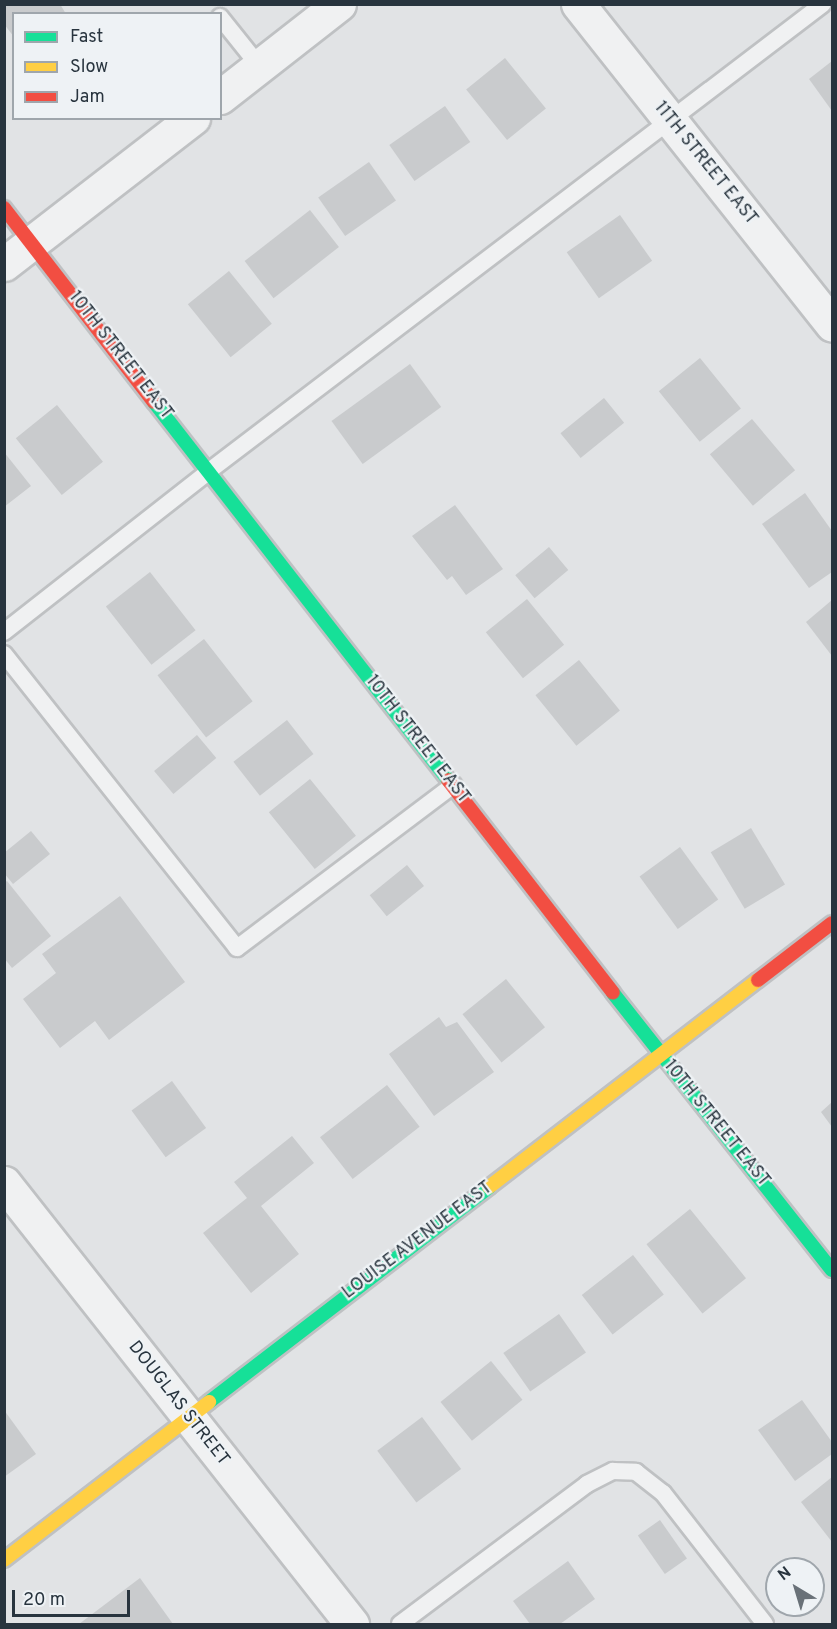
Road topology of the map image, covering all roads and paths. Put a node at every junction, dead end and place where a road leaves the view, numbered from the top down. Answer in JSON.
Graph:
{"nodes":[{"id":1,"x":339,"y":4,"type":"edge"},
{"id":2,"x":578,"y":4,"type":"edge"},
{"id":3,"x":824,"y":4,"type":"edge"},
{"id":4,"x":222,"y":19,"type":"edge"},
{"id":5,"x":260,"y":67,"type":"junction"},
{"id":6,"x":222,"y":96,"type":"edge"},
{"id":7,"x":669,"y":119,"type":"junction"},
{"id":8,"x":190,"y":120,"type":"edge"},
{"id":9,"x":4,"y":208,"type":"edge"},
{"id":10,"x":32,"y":242,"type":"junction"},
{"id":11,"x":4,"y":264,"type":"edge"},
{"id":12,"x":832,"y":324,"type":"edge"},
{"id":13,"x":208,"y":471,"type":"junction"},
{"id":14,"x":4,"y":632,"type":"edge"},
{"id":15,"x":4,"y":654,"type":"edge"},
{"id":16,"x":453,"y":785,"type":"junction"},
{"id":17,"x":832,"y":923,"type":"edge"},
{"id":18,"x":661,"y":1055,"type":"junction"},
{"id":19,"x":4,"y":1183,"type":"edge"},
{"id":20,"x":832,"y":1270,"type":"edge"},
{"id":21,"x":188,"y":1417,"type":"junction"},
{"id":22,"x":4,"y":1560,"type":"edge"},
{"id":23,"x":352,"y":1624,"type":"edge"},
{"id":24,"x":400,"y":1624,"type":"edge"},
{"id":25,"x":765,"y":1624,"type":"edge"}],
"edges":[{"from":1,"to":5,"type":"street"},
{"from":2,"to":7,"type":"street","name":"11TH STREET EAST"},
{"from":3,"to":7,"type":"lane"},
{"from":4,"to":5,"type":"lane"},
{"from":5,"to":6,"type":"street"},
{"from":7,"to":12,"type":"street","name":"11TH STREET EAST"},
{"from":7,"to":13,"type":"lane"},
{"from":8,"to":10,"type":"street"},
{"from":9,"to":10,"type":"street","name":"10TH STREET EAST"},
{"from":10,"to":11,"type":"street"},
{"from":10,"to":13,"type":"street","name":"10TH STREET EAST"},
{"from":13,"to":14,"type":"lane"},
{"from":13,"to":16,"type":"street","name":"10TH STREET EAST"},
{"from":15,"to":16,"type":"lane"},
{"from":16,"to":18,"type":"street","name":"10TH STREET EAST"},
{"from":17,"to":18,"type":"street","name":"LOUISE AVENUE EAST"},
{"from":18,"to":20,"type":"street","name":"10TH STREET EAST"},
{"from":18,"to":21,"type":"street","name":"LOUISE AVENUE EAST"},
{"from":19,"to":21,"type":"street","name":"DOUGLAS STREET"},
{"from":21,"to":22,"type":"street","name":"LOUISE AVENUE EAST"},
{"from":21,"to":23,"type":"street","name":"DOUGLAS STREET"},
{"from":24,"to":25,"type":"lane"}]}
